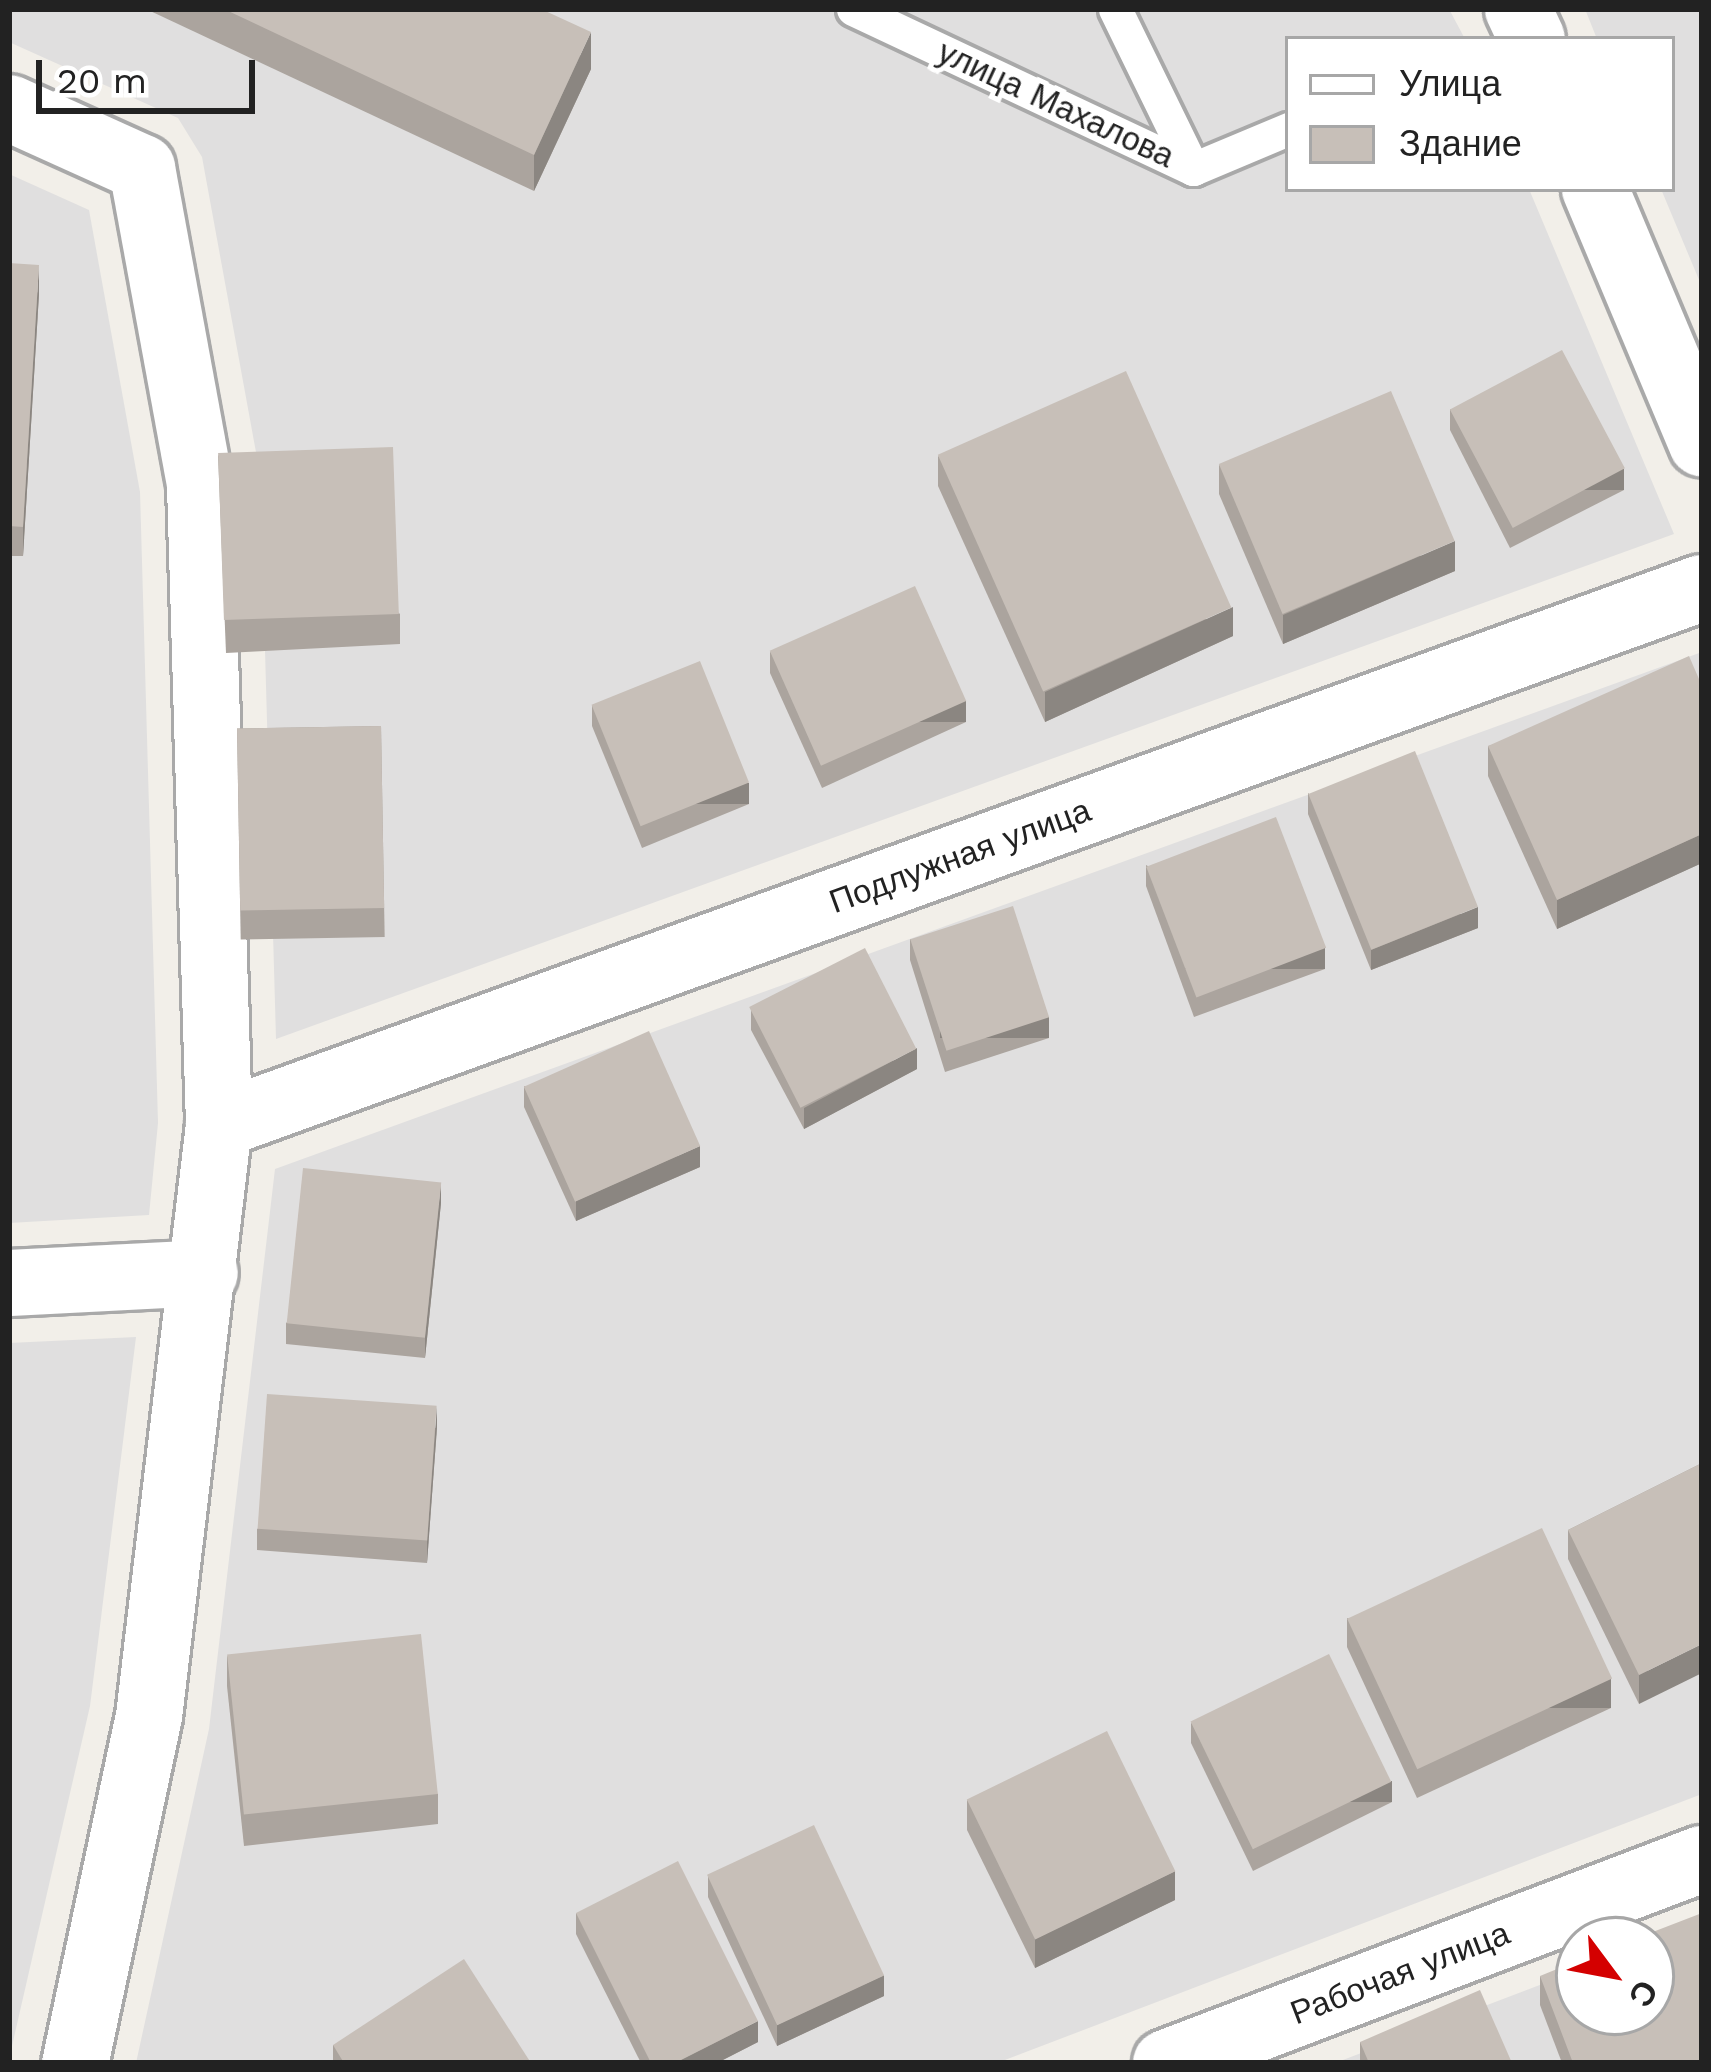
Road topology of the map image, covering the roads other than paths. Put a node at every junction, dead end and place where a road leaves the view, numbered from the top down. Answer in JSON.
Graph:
{"nodes":[{"id":1,"x":853,"y":9,"type":"edge"},
{"id":2,"x":1115,"y":9,"type":"edge"},
{"id":3,"x":9,"y":108,"type":"edge"},
{"id":4,"x":1285,"y":131,"type":"edge"},
{"id":5,"x":1193,"y":169,"type":"junction"},
{"id":6,"x":1596,"y":192,"type":"edge"},
{"id":7,"x":1702,"y":443,"type":"edge"},
{"id":8,"x":1702,"y":588,"type":"edge"},
{"id":9,"x":218,"y":1125,"type":"junction"},
{"id":10,"x":205,"y":1273,"type":"junction"},
{"id":11,"x":9,"y":1283,"type":"edge"},
{"id":12,"x":1702,"y":1859,"type":"edge"},
{"id":13,"x":74,"y":2063,"type":"edge"},
{"id":14,"x":1166,"y":2063,"type":"edge"}],
"edges":[{"from":1,"to":5,"type":"lane","name":"улица Махалова"},
{"from":2,"to":5,"type":"lane","name":"улица Махалова"},
{"from":3,"to":9,"type":"street"},
{"from":4,"to":5,"type":"lane","name":"улица Махалова"},
{"from":6,"to":7,"type":"street"},
{"from":8,"to":9,"type":"street","name":"Подлужная улица"},
{"from":9,"to":10,"type":"street"},
{"from":10,"to":11,"type":"street"},
{"from":10,"to":13,"type":"street"},
{"from":12,"to":14,"type":"street","name":"Рабочая улица"}]}
